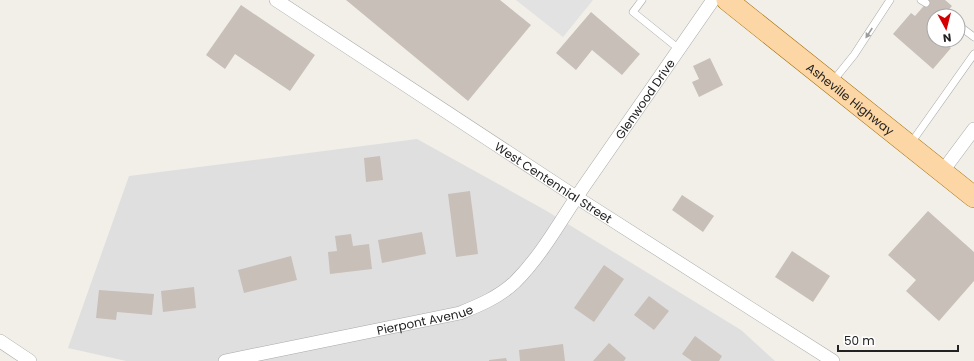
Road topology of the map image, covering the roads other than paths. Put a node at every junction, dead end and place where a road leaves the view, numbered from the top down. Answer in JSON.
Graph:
{"nodes":[{"id":1,"x":276,"y":0,"type":"edge"},
{"id":2,"x":642,"y":0,"type":"edge"},
{"id":3,"x":713,"y":0,"type":"edge"},
{"id":4,"x":727,"y":0,"type":"edge"},
{"id":5,"x":890,"y":0,"type":"edge"},
{"id":6,"x":679,"y":49,"type":"junction"},
{"id":7,"x":974,"y":54,"type":"edge"},
{"id":8,"x":831,"y":83,"type":"junction"},
{"id":9,"x":974,"y":129,"type":"edge"},
{"id":10,"x":909,"y":145,"type":"junction"},
{"id":11,"x":942,"y":172,"type":"junction"},
{"id":12,"x":974,"y":197,"type":"edge"},
{"id":13,"x":576,"y":198,"type":"junction"},
{"id":14,"x":0,"y":341,"type":"edge"},
{"id":15,"x":30,"y":361,"type":"edge"},
{"id":16,"x":225,"y":361,"type":"edge"},
{"id":17,"x":833,"y":361,"type":"edge"}],
"edges":[{"from":1,"to":13,"type":"street","name":"West Centennial Street"},
{"from":2,"to":6,"type":"lane"},
{"from":3,"to":6,"type":"street","name":"Glenwood Drive"},
{"from":4,"to":8,"type":"main road","name":"Asheville Highway"},
{"from":5,"to":8,"type":"lane","one_way":true},
{"from":6,"to":13,"type":"street","name":"Glenwood Drive"},
{"from":7,"to":10,"type":"lane"},
{"from":8,"to":10,"type":"main road","name":"Asheville Highway"},
{"from":9,"to":11,"type":"street"},
{"from":10,"to":11,"type":"main road","name":"Asheville Highway"},
{"from":11,"to":12,"type":"main road","name":"Asheville Highway"},
{"from":13,"to":16,"type":"street","name":"Pierpont Avenue"},
{"from":13,"to":17,"type":"street","name":"West Centennial Street"},
{"from":14,"to":15,"type":"street"}]}
